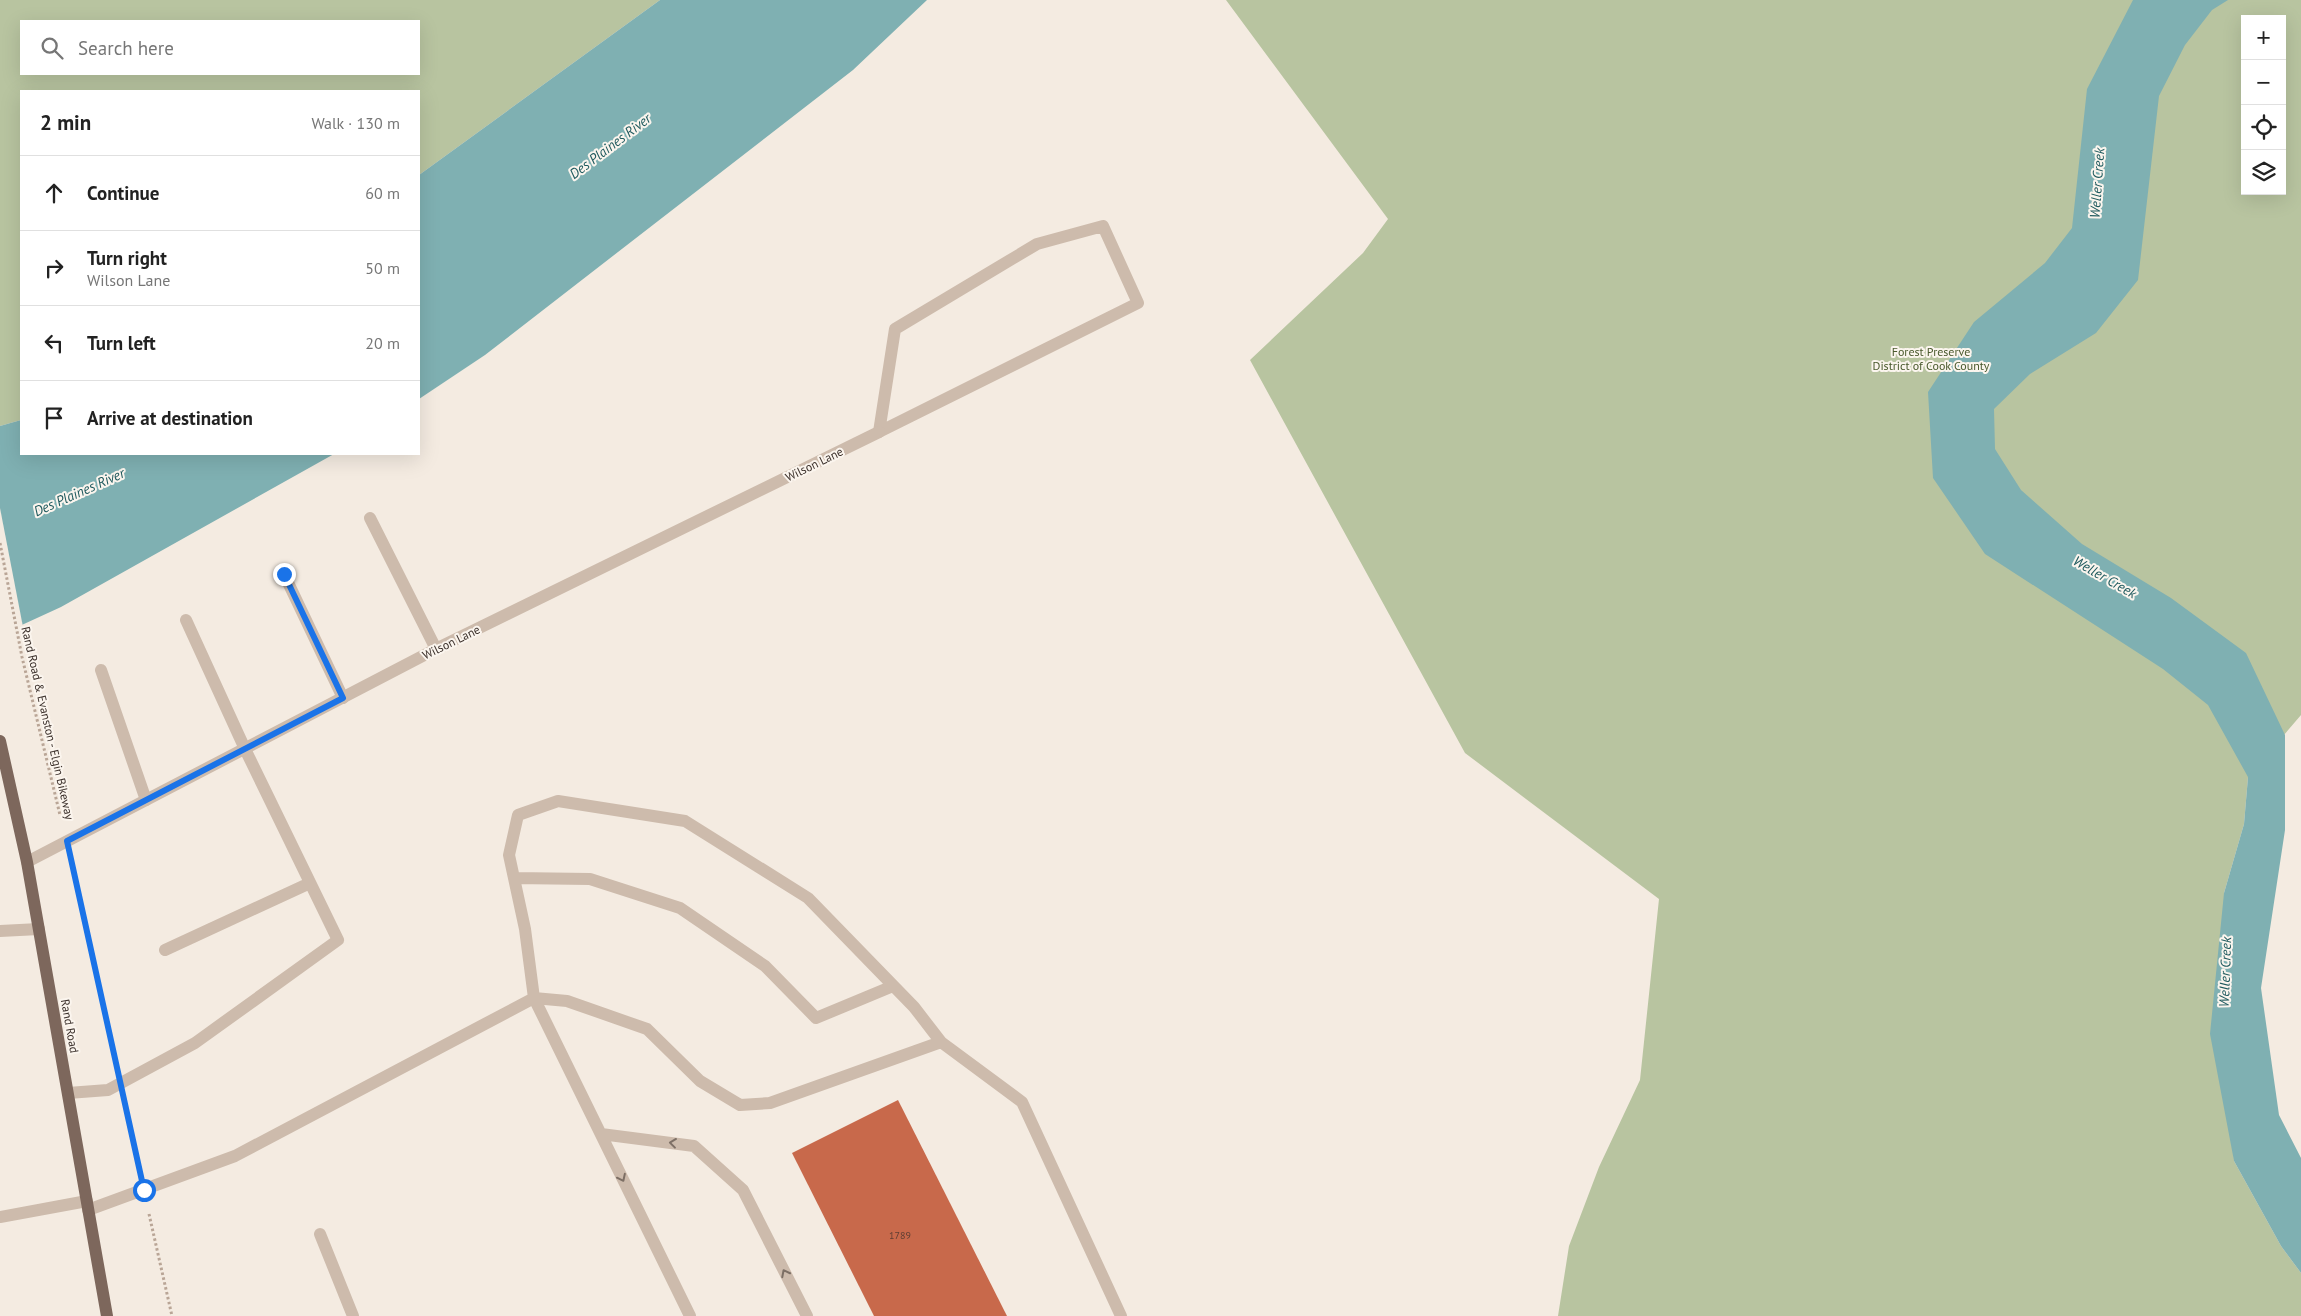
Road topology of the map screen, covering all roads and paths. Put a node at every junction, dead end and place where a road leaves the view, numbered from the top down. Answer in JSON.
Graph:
{"nodes":[{"id":1,"x":879,"y":432,"type":"junction"},
{"id":2,"x":370,"y":518,"type":"dead end"},
{"id":3,"x":0,"y":543,"type":"edge"},
{"id":4,"x":284,"y":574,"type":"dead end"},
{"id":5,"x":186,"y":620,"type":"dead end"},
{"id":6,"x":436,"y":649,"type":"junction"},
{"id":7,"x":101,"y":670,"type":"dead end"},
{"id":8,"x":343,"y":698,"type":"junction"},
{"id":9,"x":0,"y":741,"type":"edge"},
{"id":10,"x":245,"y":749,"type":"junction"},
{"id":11,"x":146,"y":800,"type":"junction"},
{"id":12,"x":67,"y":841,"type":"junction"},
{"id":13,"x":27,"y":862,"type":"junction"},
{"id":14,"x":514,"y":878,"type":"junction"},
{"id":15,"x":310,"y":882,"type":"junction"},
{"id":16,"x":39,"y":929,"type":"junction"},
{"id":17,"x":0,"y":931,"type":"edge"},
{"id":18,"x":166,"y":950,"type":"dead end"},
{"id":19,"x":893,"y":986,"type":"junction"},
{"id":20,"x":534,"y":998,"type":"junction"},
{"id":21,"x":941,"y":1042,"type":"junction"},
{"id":22,"x":120,"y":1084,"type":"junction"},
{"id":23,"x":68,"y":1093,"type":"junction"},
{"id":24,"x":601,"y":1134,"type":"junction"},
{"id":25,"x":144,"y":1190,"type":"junction"},
{"id":26,"x":88,"y":1206,"type":"junction"},
{"id":27,"x":0,"y":1216,"type":"edge"},
{"id":28,"x":320,"y":1234,"type":"dead end"},
{"id":29,"x":107,"y":1316,"type":"edge"},
{"id":30,"x":172,"y":1316,"type":"edge"},
{"id":31,"x":353,"y":1316,"type":"edge"},
{"id":32,"x":690,"y":1316,"type":"edge"},
{"id":33,"x":808,"y":1316,"type":"edge"},
{"id":34,"x":1121,"y":1316,"type":"edge"}],
"edges":[{"from":1,"to":1,"type":"street","name":"Wilson Lane"},
{"from":1,"to":6,"type":"street","name":"Wilson Lane"},
{"from":2,"to":6,"type":"street"},
{"from":3,"to":12,"type":"path","name":"Rand Road & Evanston - Elgin Bikeway"},
{"from":4,"to":8,"type":"street"},
{"from":5,"to":10,"type":"street"},
{"from":6,"to":8,"type":"street","name":"Wilson Lane"},
{"from":7,"to":11,"type":"street"},
{"from":8,"to":10,"type":"street","name":"Wilson Lane"},
{"from":9,"to":13,"type":"main road","name":"Rand Road"},
{"from":10,"to":11,"type":"street","name":"Wilson Lane"},
{"from":10,"to":15,"type":"street"},
{"from":11,"to":12,"type":"street","name":"Wilson Lane"},
{"from":12,"to":13,"type":"street","name":"Wilson Lane"},
{"from":12,"to":22,"type":"path","name":"Rand Road & Evanston - Elgin Bikeway"},
{"from":13,"to":16,"type":"main road","name":"Rand Road"},
{"from":14,"to":19,"type":"street"},
{"from":14,"to":19,"type":"street"},
{"from":14,"to":20,"type":"street"},
{"from":15,"to":18,"type":"street"},
{"from":15,"to":22,"type":"street"},
{"from":16,"to":17,"type":"street"},
{"from":16,"to":23,"type":"main road","name":"Rand Road"},
{"from":19,"to":21,"type":"street"},
{"from":20,"to":21,"type":"street"},
{"from":20,"to":24,"type":"street"},
{"from":20,"to":25,"type":"street"},
{"from":21,"to":34,"type":"street"},
{"from":22,"to":23,"type":"street"},
{"from":22,"to":25,"type":"path","name":"Rand Road & Evanston - Elgin Bikeway"},
{"from":23,"to":26,"type":"main road","name":"Rand Road"},
{"from":24,"to":32,"type":"street","one_way":true},
{"from":33,"to":24,"type":"street","one_way":true},
{"from":25,"to":26,"type":"street"},
{"from":25,"to":30,"type":"path","name":"Rand Road & Evanston - Elgin Bikeway"},
{"from":26,"to":27,"type":"street"},
{"from":26,"to":29,"type":"main road","name":"Rand Road"},
{"from":28,"to":31,"type":"street"}]}
